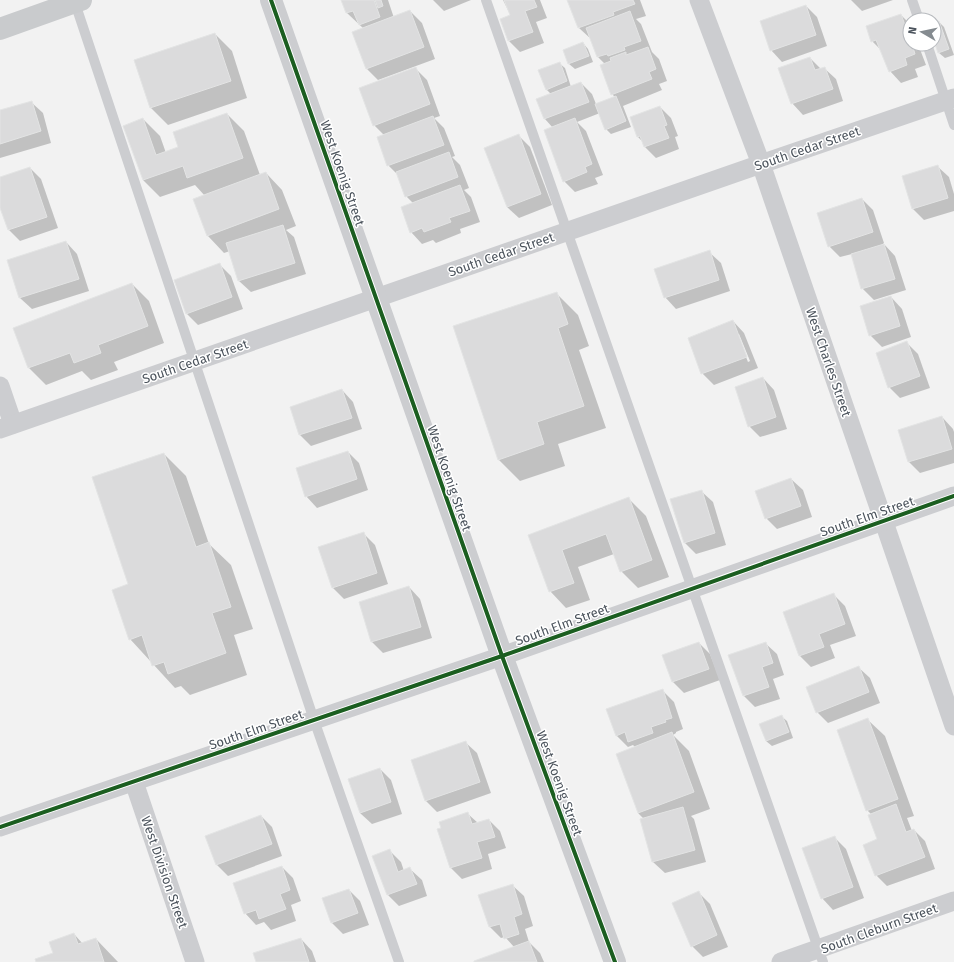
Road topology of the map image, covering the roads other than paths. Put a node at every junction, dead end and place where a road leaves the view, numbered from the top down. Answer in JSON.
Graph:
{"nodes":[{"id":1,"x":271,"y":0,"type":"edge"},
{"id":2,"x":486,"y":0,"type":"edge"},
{"id":3,"x":699,"y":0,"type":"edge"},
{"id":4,"x":912,"y":0,"type":"edge"},
{"id":5,"x":76,"y":1,"type":"edge"},
{"id":6,"x":916,"y":12,"type":"edge"},
{"id":7,"x":0,"y":29,"type":"edge"},
{"id":8,"x":930,"y":52,"type":"edge"},
{"id":9,"x":950,"y":99,"type":"edge"},
{"id":10,"x":954,"y":125,"type":"edge"},
{"id":11,"x":761,"y":164,"type":"junction"},
{"id":12,"x":567,"y":231,"type":"junction"},
{"id":13,"x":376,"y":297,"type":"junction"},
{"id":14,"x":194,"y":361,"type":"junction"},
{"id":15,"x":0,"y":386,"type":"edge"},
{"id":16,"x":7,"y":427,"type":"edge"},
{"id":17,"x":954,"y":496,"type":"edge"},
{"id":18,"x":883,"y":520,"type":"junction"},
{"id":19,"x":692,"y":588,"type":"junction"},
{"id":20,"x":502,"y":656,"type":"junction"},
{"id":21,"x":314,"y":720,"type":"junction"},
{"id":22,"x":954,"y":726,"type":"edge"},
{"id":23,"x":134,"y":782,"type":"junction"},
{"id":24,"x":0,"y":827,"type":"edge"},
{"id":25,"x":954,"y":901,"type":"edge"},
{"id":26,"x":821,"y":956,"type":"edge"},
{"id":27,"x":195,"y":962,"type":"edge"},
{"id":28,"x":400,"y":962,"type":"edge"},
{"id":29,"x":615,"y":962,"type":"edge"},
{"id":30,"x":781,"y":962,"type":"edge"}],
"edges":[{"from":1,"to":13,"type":"street","name":"West Koenig Street"},
{"from":2,"to":12,"type":"lane"},
{"from":3,"to":11,"type":"street","name":"West Charles Street"},
{"from":4,"to":6,"type":"lane"},
{"from":5,"to":7,"type":"main road"},
{"from":5,"to":14,"type":"lane"},
{"from":8,"to":9,"type":"lane"},
{"from":9,"to":10,"type":"lane"},
{"from":9,"to":11,"type":"street","name":"South Cedar Street"},
{"from":11,"to":12,"type":"street","name":"South Cedar Street"},
{"from":11,"to":18,"type":"street","name":"West Charles Street"},
{"from":12,"to":13,"type":"street","name":"South Cedar Street"},
{"from":12,"to":19,"type":"lane"},
{"from":13,"to":14,"type":"street","name":"South Cedar Street"},
{"from":13,"to":20,"type":"street","name":"West Koenig Street"},
{"from":14,"to":16,"type":"street","name":"South Cedar Street"},
{"from":14,"to":21,"type":"lane"},
{"from":15,"to":16,"type":"street"},
{"from":17,"to":18,"type":"street","name":"South Elm Street"},
{"from":18,"to":19,"type":"street","name":"South Elm Street"},
{"from":18,"to":22,"type":"street","name":"West Charles Street"},
{"from":19,"to":20,"type":"street","name":"South Elm Street"},
{"from":19,"to":26,"type":"lane"},
{"from":20,"to":21,"type":"street","name":"South Elm Street"},
{"from":20,"to":29,"type":"street","name":"West Koenig Street"},
{"from":21,"to":23,"type":"street","name":"South Elm Street"},
{"from":21,"to":28,"type":"lane"},
{"from":23,"to":24,"type":"street"},
{"from":23,"to":27,"type":"street","name":"West Division Street"},
{"from":25,"to":26,"type":"street","name":"South Cleburn Street"},
{"from":26,"to":30,"type":"street","name":"South Cleburn Street"}]}
